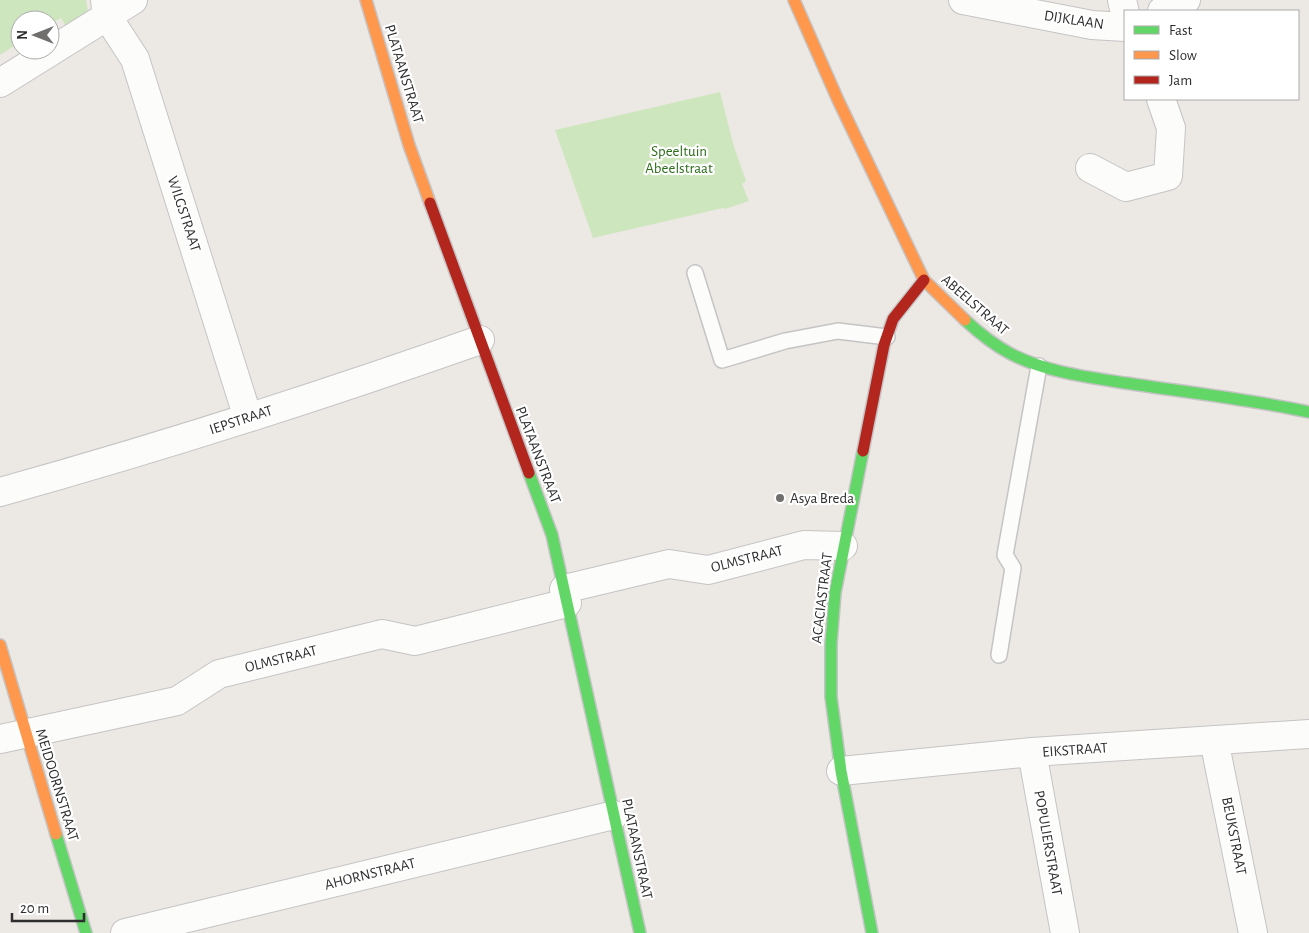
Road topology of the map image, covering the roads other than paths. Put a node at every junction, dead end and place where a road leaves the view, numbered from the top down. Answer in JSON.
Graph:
{"nodes":[{"id":1,"x":133,"y":0,"type":"edge"},
{"id":2,"x":366,"y":0,"type":"edge"},
{"id":3,"x":794,"y":0,"type":"edge"},
{"id":4,"x":963,"y":0,"type":"edge"},
{"id":5,"x":1186,"y":0,"type":"edge"},
{"id":6,"x":106,"y":8,"type":"edge"},
{"id":7,"x":1164,"y":10,"type":"edge"},
{"id":8,"x":1124,"y":26,"type":"edge"},
{"id":9,"x":0,"y":83,"type":"edge"},
{"id":10,"x":1161,"y":100,"type":"edge"},
{"id":11,"x":1090,"y":168,"type":"dead end"},
{"id":12,"x":694,"y":273,"type":"dead end"},
{"id":13,"x":924,"y":280,"type":"junction"},
{"id":14,"x":887,"y":337,"type":"junction"},
{"id":15,"x":480,"y":340,"type":"junction"},
{"id":16,"x":1040,"y":366,"type":"junction"},
{"id":17,"x":1309,"y":412,"type":"edge"},
{"id":18,"x":248,"y":418,"type":"junction"},
{"id":19,"x":0,"y":492,"type":"edge"},
{"id":20,"x":843,"y":546,"type":"junction"},
{"id":21,"x":566,"y":596,"type":"junction"},
{"id":22,"x":0,"y":645,"type":"edge"},
{"id":23,"x":999,"y":655,"type":"dead end"},
{"id":24,"x":27,"y":734,"type":"junction"},
{"id":25,"x":1309,"y":734,"type":"edge"},
{"id":26,"x":0,"y":739,"type":"edge"},
{"id":27,"x":1214,"y":740,"type":"junction"},
{"id":28,"x":1032,"y":752,"type":"junction"},
{"id":29,"x":841,"y":771,"type":"junction"},
{"id":30,"x":614,"y":815,"type":"junction"},
{"id":31,"x":86,"y":933,"type":"edge"},
{"id":32,"x":125,"y":933,"type":"edge"},
{"id":33,"x":640,"y":933,"type":"edge"},
{"id":34,"x":872,"y":933,"type":"edge"},
{"id":35,"x":1065,"y":933,"type":"edge"},
{"id":36,"x":1253,"y":933,"type":"edge"}],
"edges":[{"from":1,"to":6,"type":"street"},
{"from":2,"to":15,"type":"street","name":"PLATAANSTRAAT"},
{"from":3,"to":13,"type":"street","name":"ABEELSTRAAT"},
{"from":4,"to":8,"type":"street","name":"DIJKLAAN"},
{"from":5,"to":7,"type":"street"},
{"from":6,"to":9,"type":"street"},
{"from":6,"to":18,"type":"street","name":"WILGSTRAAT"},
{"from":10,"to":11,"type":"street"},
{"from":12,"to":14,"type":"lane"},
{"from":13,"to":14,"type":"street","name":"ACACIASTRAAT"},
{"from":13,"to":16,"type":"street","name":"ABEELSTRAAT"},
{"from":14,"to":20,"type":"street","name":"ACACIASTRAAT"},
{"from":15,"to":18,"type":"street","name":"IEPSTRAAT"},
{"from":15,"to":21,"type":"street","name":"PLATAANSTRAAT"},
{"from":16,"to":17,"type":"street","name":"ABEELSTRAAT"},
{"from":16,"to":23,"type":"lane"},
{"from":18,"to":19,"type":"street","name":"IEPSTRAAT"},
{"from":20,"to":21,"type":"street","name":"OLMSTRAAT"},
{"from":20,"to":29,"type":"street","name":"ACACIASTRAAT"},
{"from":21,"to":24,"type":"street","name":"OLMSTRAAT"},
{"from":21,"to":30,"type":"street","name":"PLATAANSTRAAT"},
{"from":22,"to":24,"type":"street","name":"MEIDOORNSTRAAT"},
{"from":24,"to":26,"type":"street","name":"OLMSTRAAT"},
{"from":24,"to":31,"type":"street","name":"MEIDOORNSTRAAT"},
{"from":25,"to":27,"type":"street","name":"EIKSTRAAT"},
{"from":27,"to":28,"type":"street","name":"EIKSTRAAT"},
{"from":27,"to":36,"type":"street","name":"BEUKSTRAAT"},
{"from":28,"to":29,"type":"street","name":"EIKSTRAAT"},
{"from":28,"to":35,"type":"street","name":"POPULIERSTRAAT"},
{"from":29,"to":34,"type":"street","name":"ACACIASTRAAT"},
{"from":30,"to":32,"type":"street","name":"AHORNSTRAAT"},
{"from":30,"to":33,"type":"street","name":"PLATAANSTRAAT"}]}
